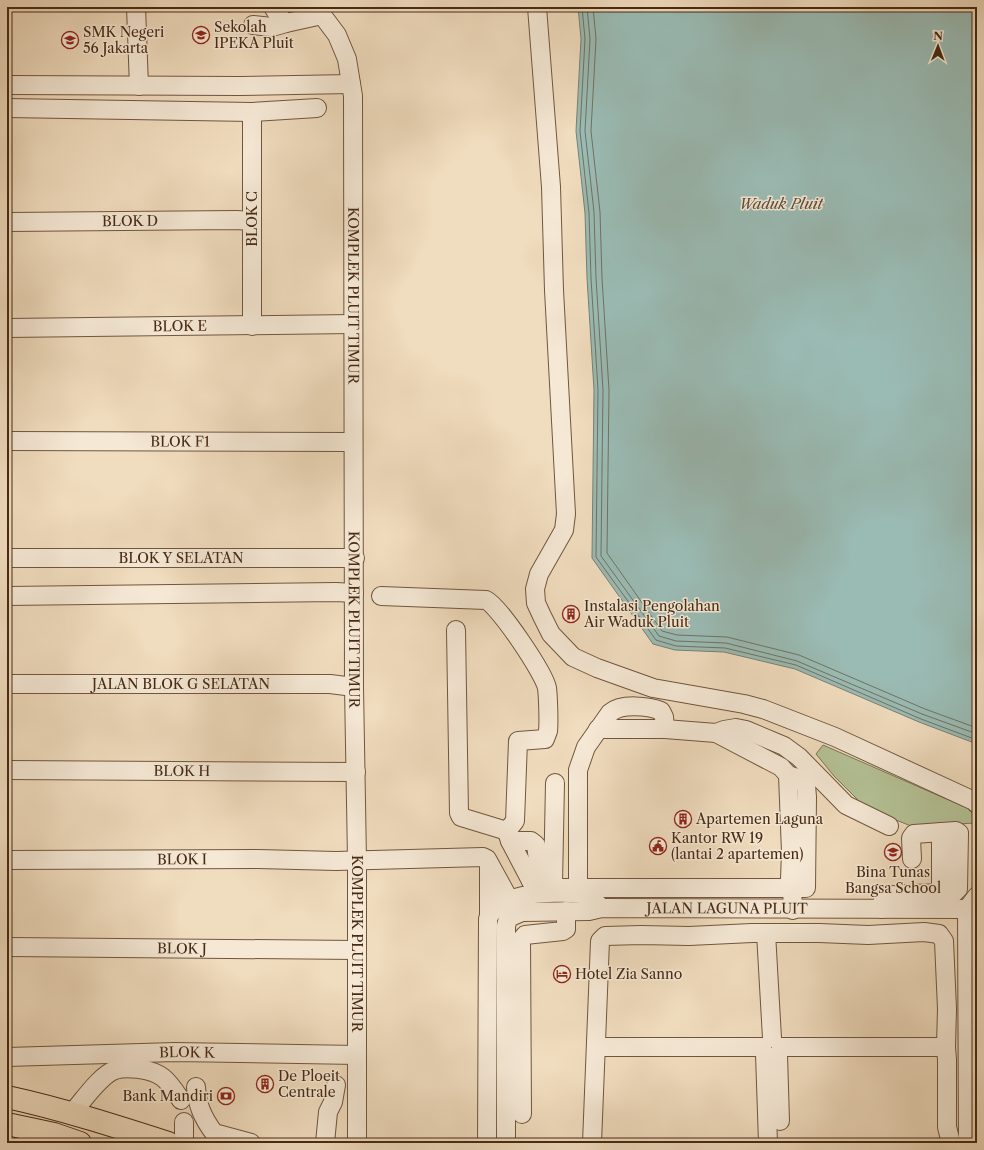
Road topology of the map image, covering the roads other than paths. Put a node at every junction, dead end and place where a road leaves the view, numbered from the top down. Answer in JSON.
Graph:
{"nodes":[{"id":1,"x":136,"y":7,"type":"edge"},
{"id":2,"x":273,"y":7,"type":"edge"},
{"id":3,"x":537,"y":7,"type":"edge"},
{"id":4,"x":319,"y":11,"type":"edge"},
{"id":5,"x":286,"y":23,"type":"junction"},
{"id":6,"x":253,"y":25,"type":"dead end"},
{"id":7,"x":7,"y":85,"type":"edge"},
{"id":8,"x":139,"y":86,"type":"junction"},
{"id":9,"x":352,"y":90,"type":"junction"},
{"id":10,"x":7,"y":108,"type":"edge"},
{"id":11,"x":317,"y":108,"type":"dead end"},
{"id":12,"x":252,"y":112,"type":"junction"},
{"id":13,"x":252,"y":221,"type":"junction"},
{"id":14,"x":7,"y":222,"type":"edge"},
{"id":15,"x":353,"y":324,"type":"junction"},
{"id":16,"x":252,"y":326,"type":"junction"},
{"id":17,"x":7,"y":328,"type":"edge"},
{"id":18,"x":7,"y":442,"type":"edge"},
{"id":19,"x":353,"y":442,"type":"junction"},
{"id":20,"x":7,"y":558,"type":"edge"},
{"id":21,"x":355,"y":558,"type":"junction"},
{"id":22,"x":354,"y":593,"type":"junction"},
{"id":23,"x":7,"y":596,"type":"edge"},
{"id":24,"x":381,"y":596,"type":"dead end"},
{"id":25,"x":456,"y":630,"type":"dead end"},
{"id":26,"x":7,"y":684,"type":"edge"},
{"id":27,"x":354,"y":687,"type":"junction"},
{"id":28,"x":7,"y":770,"type":"edge"},
{"id":29,"x":356,"y":772,"type":"junction"},
{"id":30,"x":804,"y":776,"type":"junction"},
{"id":31,"x":555,"y":783,"type":"dead end"},
{"id":32,"x":977,"y":804,"type":"edge"},
{"id":33,"x":889,"y":826,"type":"dead end"},
{"id":34,"x":508,"y":836,"type":"junction"},
{"id":35,"x":912,"y":859,"type":"dead end"},
{"id":36,"x":7,"y":860,"type":"edge"},
{"id":37,"x":357,"y":860,"type":"junction"},
{"id":38,"x":489,"y":864,"type":"junction"},
{"id":39,"x":789,"y":885,"type":"junction"},
{"id":40,"x":578,"y":888,"type":"junction"},
{"id":41,"x":531,"y":890,"type":"junction"},
{"id":42,"x":910,"y":898,"type":"junction"},
{"id":43,"x":940,"y":902,"type":"junction"},
{"id":44,"x":972,"y":903,"type":"edge"},
{"id":45,"x":602,"y":908,"type":"junction"},
{"id":46,"x":882,"y":909,"type":"junction"},
{"id":47,"x":788,"y":910,"type":"junction"},
{"id":48,"x":566,"y":911,"type":"junction"},
{"id":49,"x":489,"y":915,"type":"junction"},
{"id":50,"x":766,"y":933,"type":"junction"},
{"id":51,"x":7,"y":947,"type":"edge"},
{"id":52,"x":357,"y":950,"type":"junction"},
{"id":53,"x":967,"y":951,"type":"junction"},
{"id":54,"x":596,"y":1047,"type":"junction"},
{"id":55,"x":772,"y":1048,"type":"junction"},
{"id":56,"x":946,"y":1048,"type":"junction"},
{"id":57,"x":357,"y":1056,"type":"junction"},
{"id":58,"x":12,"y":1058,"type":"edge"},
{"id":59,"x":972,"y":1063,"type":"edge"},
{"id":60,"x":336,"y":1085,"type":"dead end"},
{"id":61,"x":196,"y":1087,"type":"dead end"},
{"id":62,"x":487,"y":1096,"type":"junction"},
{"id":63,"x":506,"y":1096,"type":"junction"},
{"id":64,"x":7,"y":1097,"type":"edge"},
{"id":65,"x":972,"y":1098,"type":"edge"},
{"id":66,"x":181,"y":1100,"type":"dead end"},
{"id":67,"x":72,"y":1113,"type":"junction"},
{"id":68,"x":522,"y":1114,"type":"dead end"},
{"id":69,"x":184,"y":1122,"type":"dead end"},
{"id":70,"x":7,"y":1124,"type":"edge"},
{"id":71,"x":211,"y":1138,"type":"edge"},
{"id":72,"x":962,"y":1142,"type":"edge"},
{"id":73,"x":80,"y":1143,"type":"edge"},
{"id":74,"x":168,"y":1143,"type":"edge"},
{"id":75,"x":184,"y":1143,"type":"edge"},
{"id":76,"x":251,"y":1143,"type":"edge"},
{"id":77,"x":325,"y":1143,"type":"edge"},
{"id":78,"x":357,"y":1143,"type":"edge"},
{"id":79,"x":487,"y":1143,"type":"edge"},
{"id":80,"x":506,"y":1143,"type":"edge"},
{"id":81,"x":592,"y":1143,"type":"edge"},
{"id":82,"x":768,"y":1143,"type":"edge"},
{"id":83,"x":780,"y":1143,"type":"edge"}],
"edges":[{"from":1,"to":8,"type":"street"},
{"from":2,"to":5,"type":"street"},
{"from":3,"to":32,"type":"street"},
{"from":4,"to":5,"type":"street"},
{"from":4,"to":9,"type":"street","name":"KOMPLEK PLUIT TIMUR"},
{"from":5,"to":6,"type":"street"},
{"from":7,"to":8,"type":"street"},
{"from":8,"to":9,"type":"street"},
{"from":9,"to":15,"type":"street","name":"KOMPLEK PLUIT TIMUR"},
{"from":10,"to":12,"type":"street"},
{"from":11,"to":12,"type":"street"},
{"from":12,"to":13,"type":"street","name":"BLOK C"},
{"from":13,"to":14,"type":"street","name":"BLOK D"},
{"from":13,"to":16,"type":"street","name":"BLOK C"},
{"from":15,"to":16,"type":"street","name":"BLOK E"},
{"from":15,"to":19,"type":"street","name":"KOMPLEK PLUIT TIMUR"},
{"from":16,"to":17,"type":"street","name":"BLOK E"},
{"from":18,"to":19,"type":"street","name":"BLOK F1"},
{"from":19,"to":21,"type":"street","name":"KOMPLEK PLUIT TIMUR"},
{"from":20,"to":21,"type":"street","name":"BLOK Y SELATAN"},
{"from":21,"to":22,"type":"street","name":"KOMPLEK PLUIT TIMUR"},
{"from":22,"to":23,"type":"street"},
{"from":22,"to":27,"type":"street","name":"KOMPLEK PLUIT TIMUR"},
{"from":24,"to":34,"type":"street"},
{"from":25,"to":34,"type":"street"},
{"from":26,"to":27,"type":"street","name":"JALAN BLOK G SELATAN"},
{"from":27,"to":29,"type":"street","name":"KOMPLEK PLUIT TIMUR"},
{"from":28,"to":29,"type":"street","name":"BLOK H"},
{"from":29,"to":37,"type":"street","name":"KOMPLEK PLUIT TIMUR"},
{"from":30,"to":33,"type":"street"},
{"from":30,"to":39,"type":"street"},
{"from":30,"to":40,"type":"street"},
{"from":31,"to":41,"type":"street"},
{"from":34,"to":41,"type":"street"},
{"from":35,"to":43,"type":"street"},
{"from":36,"to":37,"type":"street","name":"BLOK I"},
{"from":37,"to":38,"type":"street","name":"BLOK I"},
{"from":37,"to":52,"type":"street","name":"KOMPLEK PLUIT TIMUR"},
{"from":38,"to":41,"type":"street"},
{"from":38,"to":49,"type":"street"},
{"from":39,"to":40,"type":"street"},
{"from":39,"to":47,"type":"street"},
{"from":40,"to":41,"type":"street"},
{"from":41,"to":45,"type":"street"},
{"from":41,"to":49,"type":"street"},
{"from":42,"to":43,"type":"street","name":"JALAN LAGUNA PLUIT"},
{"from":42,"to":46,"type":"street","name":"JALAN LAGUNA PLUIT"},
{"from":42,"to":46,"type":"street"},
{"from":43,"to":44,"type":"street","name":"JALAN LAGUNA PLUIT"},
{"from":44,"to":53,"type":"street"},
{"from":45,"to":47,"type":"street","name":"JALAN LAGUNA PLUIT"},
{"from":45,"to":48,"type":"street","name":"JALAN LAGUNA PLUIT"},
{"from":46,"to":47,"type":"street","name":"JALAN LAGUNA PLUIT"},
{"from":48,"to":63,"type":"street","name":"JALAN LAGUNA PLUIT"},
{"from":48,"to":68,"type":"street"},
{"from":49,"to":62,"type":"street"},
{"from":50,"to":54,"type":"street"},
{"from":50,"to":55,"type":"street"},
{"from":50,"to":56,"type":"street"},
{"from":51,"to":52,"type":"street","name":"BLOK J"},
{"from":52,"to":57,"type":"street","name":"KOMPLEK PLUIT TIMUR"},
{"from":53,"to":56,"type":"street"},
{"from":53,"to":59,"type":"street"},
{"from":54,"to":55,"type":"street"},
{"from":54,"to":81,"type":"street"},
{"from":55,"to":56,"type":"street"},
{"from":55,"to":82,"type":"street"},
{"from":55,"to":83,"type":"street"},
{"from":56,"to":72,"type":"street"},
{"from":57,"to":58,"type":"street","name":"BLOK K"},
{"from":57,"to":78,"type":"street","name":"KOMPLEK PLUIT TIMUR"},
{"from":59,"to":65,"type":"street"},
{"from":60,"to":77,"type":"street"},
{"from":61,"to":71,"type":"street"},
{"from":62,"to":63,"type":"street"},
{"from":62,"to":79,"type":"street"},
{"from":63,"to":80,"type":"street"},
{"from":64,"to":67,"type":"highway"},
{"from":65,"to":72,"type":"street"},
{"from":66,"to":67,"type":"street"},
{"from":67,"to":74,"type":"highway"},
{"from":69,"to":75,"type":"street"},
{"from":70,"to":73,"type":"highway"},
{"from":71,"to":76,"type":"street"}]}
